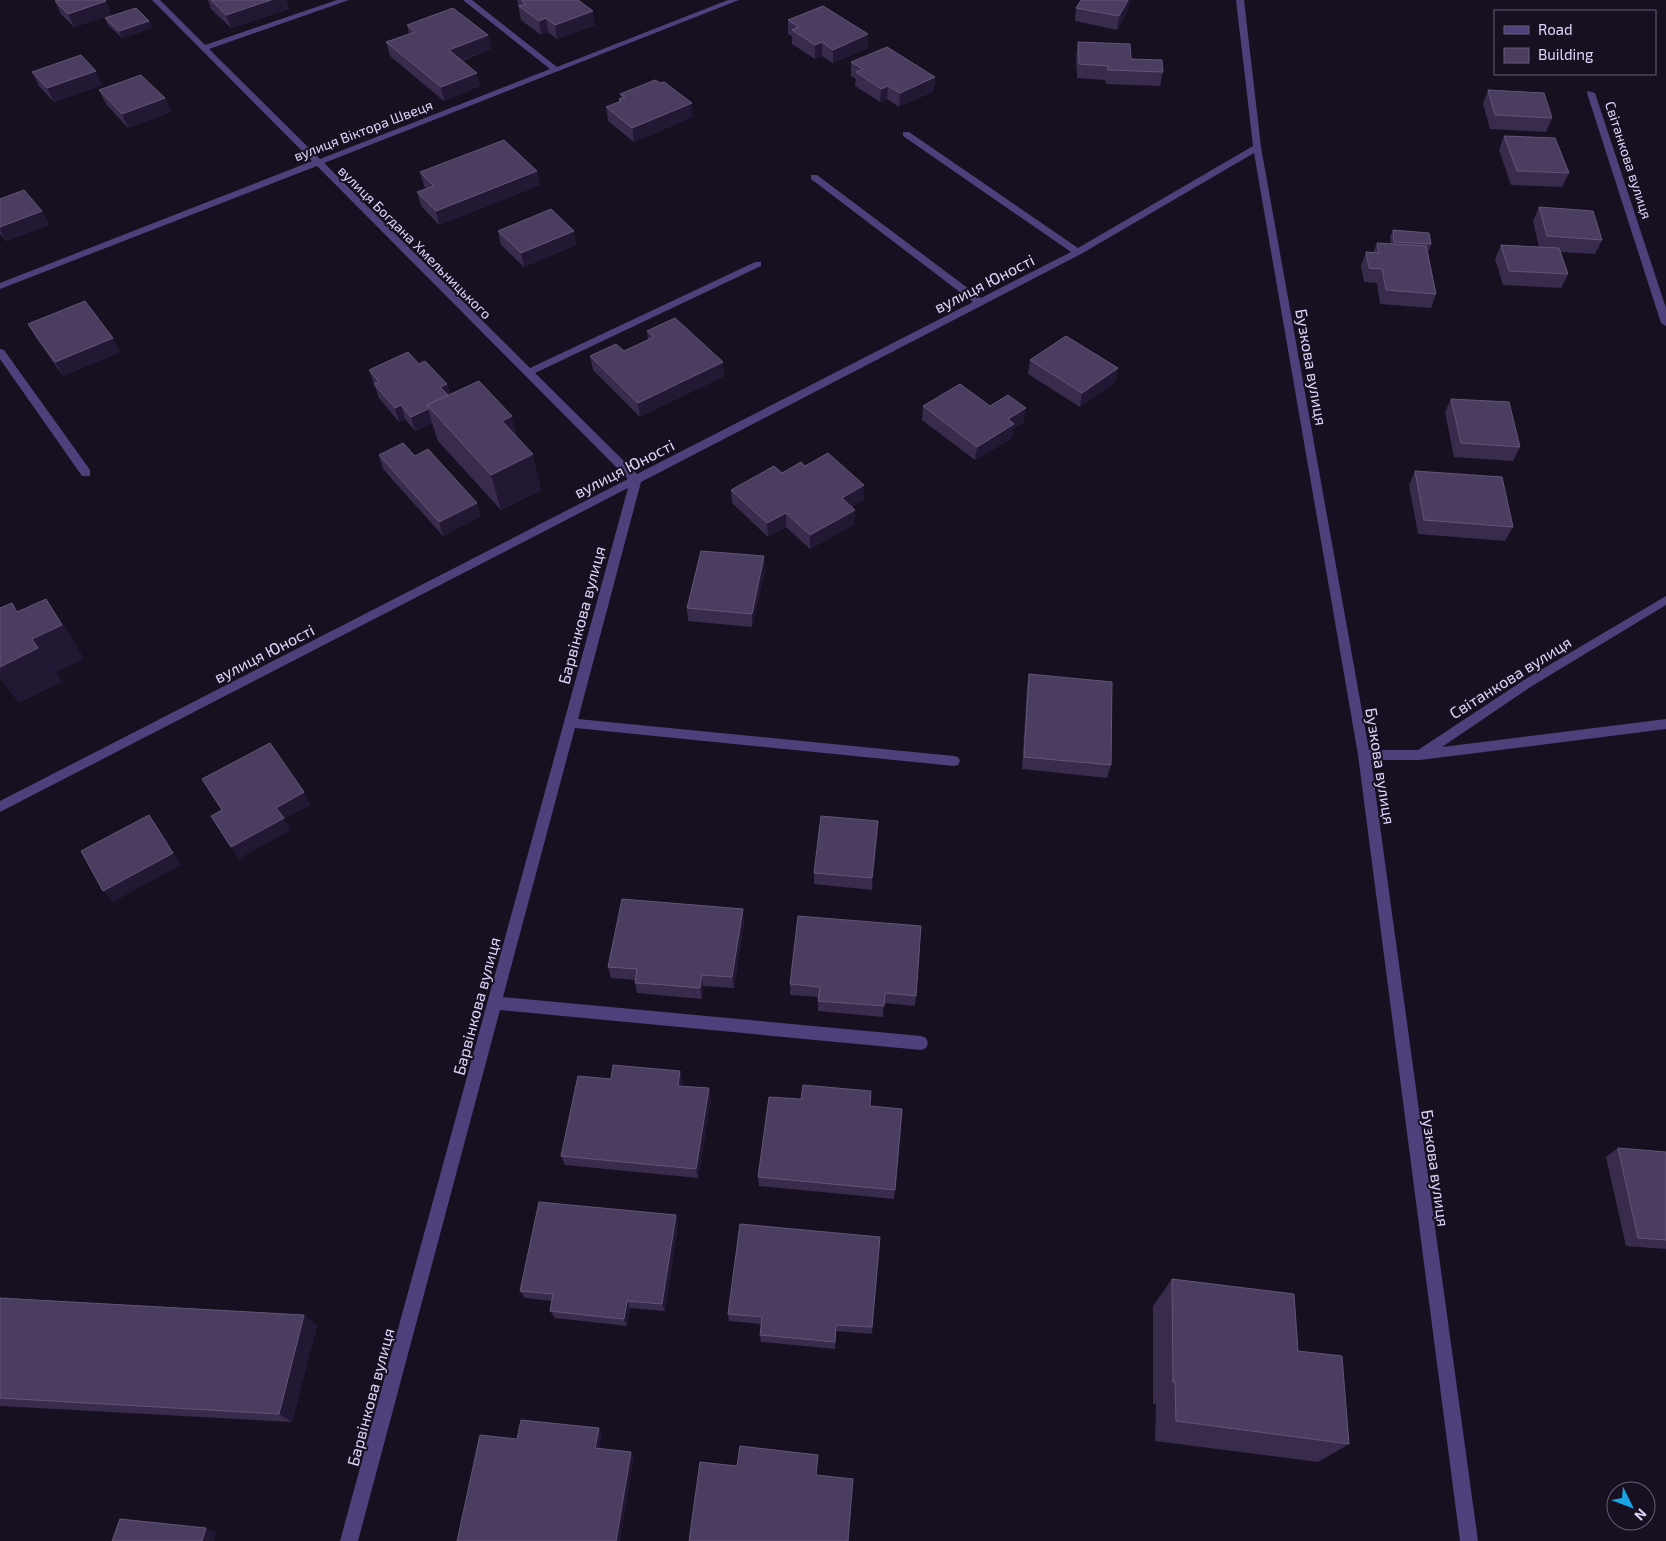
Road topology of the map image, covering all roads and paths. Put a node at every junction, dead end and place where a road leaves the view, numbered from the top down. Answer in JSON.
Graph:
{"nodes":[{"id":1,"x":156,"y":0,"type":"edge"},
{"id":2,"x":345,"y":0,"type":"edge"},
{"id":3,"x":467,"y":0,"type":"edge"},
{"id":4,"x":735,"y":0,"type":"edge"},
{"id":5,"x":1240,"y":0,"type":"edge"},
{"id":6,"x":203,"y":48,"type":"junction"},
{"id":7,"x":556,"y":70,"type":"junction"},
{"id":8,"x":1591,"y":93,"type":"dead end"},
{"id":9,"x":906,"y":134,"type":"dead end"},
{"id":10,"x":1257,"y":147,"type":"junction"},
{"id":11,"x":316,"y":163,"type":"junction"},
{"id":12,"x":814,"y":177,"type":"dead end"},
{"id":13,"x":1078,"y":252,"type":"junction"},
{"id":14,"x":758,"y":264,"type":"dead end"},
{"id":15,"x":0,"y":286,"type":"edge"},
{"id":16,"x":981,"y":303,"type":"junction"},
{"id":17,"x":1666,"y":323,"type":"edge"},
{"id":18,"x":0,"y":352,"type":"edge"},
{"id":19,"x":528,"y":373,"type":"junction"},
{"id":20,"x":86,"y":473,"type":"dead end"},
{"id":21,"x":636,"y":480,"type":"junction"},
{"id":22,"x":1666,"y":600,"type":"edge"},
{"id":23,"x":571,"y":722,"type":"junction"},
{"id":24,"x":1666,"y":724,"type":"edge"},
{"id":25,"x":1364,"y":755,"type":"junction"},
{"id":26,"x":1420,"y":755,"type":"junction"},
{"id":27,"x":954,"y":761,"type":"dead end"},
{"id":28,"x":0,"y":807,"type":"edge"},
{"id":29,"x":495,"y":1003,"type":"junction"},
{"id":30,"x":921,"y":1043,"type":"dead end"},
{"id":31,"x":349,"y":1541,"type":"edge"},
{"id":32,"x":1469,"y":1541,"type":"edge"}],
"edges":[{"from":1,"to":6,"type":"street","name":"вулиця Богдана Хмельницького"},
{"from":2,"to":6,"type":"street"},
{"from":3,"to":7,"type":"street"},
{"from":4,"to":7,"type":"street","name":"вулиця Віктора Швеця"},
{"from":5,"to":10,"type":"street","name":"Бузкова вулиця"},
{"from":6,"to":11,"type":"street","name":"вулиця Богдана Хмельницького"},
{"from":7,"to":11,"type":"street","name":"вулиця Віктора Швеця"},
{"from":8,"to":17,"type":"street","name":"Світанкова вулиця"},
{"from":9,"to":13,"type":"street"},
{"from":10,"to":13,"type":"street","name":"вулиця Юності"},
{"from":10,"to":25,"type":"street","name":"Бузкова вулиця"},
{"from":11,"to":15,"type":"street","name":"вулиця Віктора Швеця"},
{"from":11,"to":19,"type":"street","name":"вулиця Богдана Хмельницького"},
{"from":12,"to":16,"type":"street"},
{"from":13,"to":16,"type":"street","name":"вулиця Юності"},
{"from":14,"to":19,"type":"street"},
{"from":16,"to":21,"type":"street","name":"вулиця Юності"},
{"from":18,"to":20,"type":"street"},
{"from":19,"to":21,"type":"street","name":"вулиця Богдана Хмельницького"},
{"from":21,"to":23,"type":"street","name":"Барвінкова вулиця"},
{"from":21,"to":28,"type":"street","name":"вулиця Юності"},
{"from":22,"to":26,"type":"street","name":"Світанкова вулиця"},
{"from":23,"to":27,"type":"street"},
{"from":23,"to":29,"type":"street","name":"Барвінкова вулиця"},
{"from":24,"to":26,"type":"street"},
{"from":25,"to":26,"type":"street"},
{"from":25,"to":32,"type":"street","name":"Бузкова вулиця"},
{"from":29,"to":30,"type":"street"},
{"from":29,"to":31,"type":"street","name":"Барвінкова вулиця"}]}
